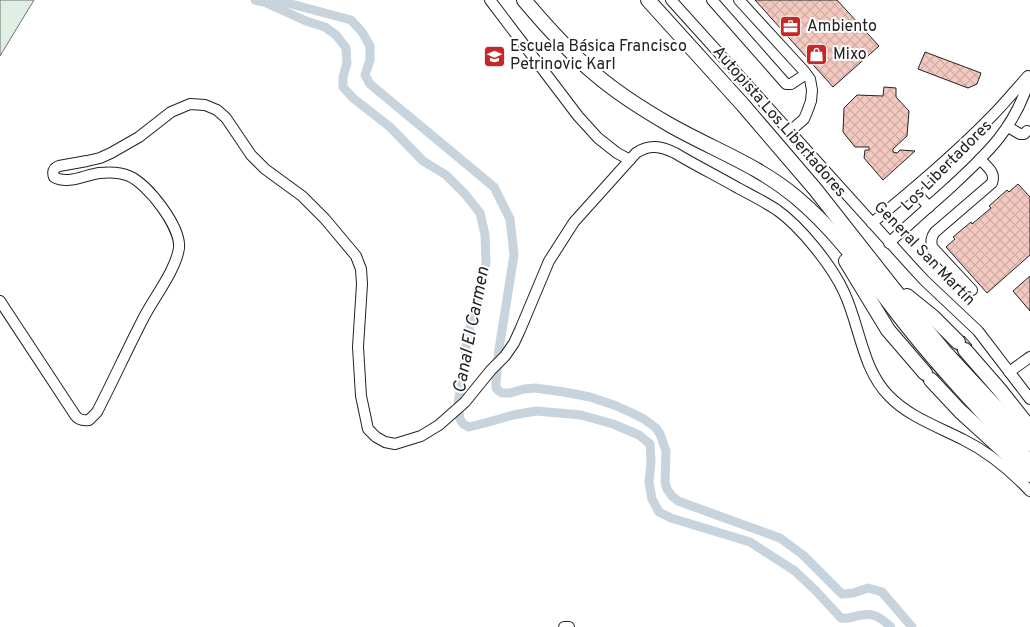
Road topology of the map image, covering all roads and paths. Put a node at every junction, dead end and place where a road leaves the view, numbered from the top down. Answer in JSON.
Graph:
{"nodes":[{"id":1,"x":490,"y":0,"type":"edge"},
{"id":2,"x":524,"y":0,"type":"edge"},
{"id":3,"x":648,"y":0,"type":"edge"},
{"id":4,"x":671,"y":0,"type":"edge"},
{"id":5,"x":712,"y":0,"type":"edge"},
{"id":6,"x":739,"y":0,"type":"edge"},
{"id":7,"x":1030,"y":73,"type":"edge"},
{"id":8,"x":806,"y":74,"type":"junction"},
{"id":9,"x":1030,"y":77,"type":"edge"},
{"id":10,"x":1008,"y":127,"type":"junction"},
{"id":11,"x":1027,"y":131,"type":"dead end"},
{"id":12,"x":789,"y":132,"type":"junction"},
{"id":13,"x":980,"y":159,"type":"junction"},
{"id":14,"x":630,"y":160,"type":"junction"},
{"id":15,"x":913,"y":190,"type":"junction"},
{"id":16,"x":796,"y":198,"type":"junction"},
{"id":17,"x":928,"y":207,"type":"junction"},
{"id":18,"x":872,"y":223,"type":"junction"},
{"id":19,"x":890,"y":243,"type":"junction"},
{"id":20,"x":880,"y":272,"type":"junction"},
{"id":21,"x":972,"y":290,"type":"dead end"},
{"id":22,"x":0,"y":301,"type":"edge"},
{"id":23,"x":1030,"y":358,"type":"edge"},
{"id":24,"x":1009,"y":372,"type":"junction"},
{"id":25,"x":1030,"y":399,"type":"edge"},
{"id":26,"x":1030,"y":428,"type":"edge"},
{"id":27,"x":1030,"y":444,"type":"edge"},
{"id":28,"x":1030,"y":462,"type":"edge"},
{"id":29,"x":1030,"y":475,"type":"edge"},
{"id":30,"x":1030,"y":491,"type":"edge"},
{"id":31,"x":564,"y":627,"type":"edge"},
{"id":32,"x":569,"y":627,"type":"edge"}],
"edges":[{"from":1,"to":14,"type":"street"},
{"from":2,"to":16,"type":"highway","name":"Autopista Los Libertadores"},
{"from":3,"to":20,"type":"highway","name":"Autopista Los Libertadores"},
{"from":4,"to":12,"type":"street","name":"General San Martín"},
{"from":5,"to":8,"type":"street"},
{"from":6,"to":8,"type":"street"},
{"from":7,"to":15,"type":"street","name":"Los Libertadores"},
{"from":8,"to":12,"type":"street"},
{"from":9,"to":10,"type":"street","name":"Los Libertadores"},
{"from":10,"to":11,"type":"street"},
{"from":10,"to":13,"type":"street","name":"Los Libertadores"},
{"from":12,"to":18,"type":"street","name":"General San Martín"},
{"from":13,"to":17,"type":"street","name":"Los Libertadores"},
{"from":13,"to":21,"type":"street"},
{"from":14,"to":22,"type":"street"},
{"from":14,"to":30,"type":"street"},
{"from":15,"to":17,"type":"street"},
{"from":15,"to":18,"type":"street","name":"Los Libertadores"},
{"from":16,"to":28,"type":"highway","name":"Autopista Los Libertadores"},
{"from":16,"to":29,"type":"highway","name":"Autopista Los Libertadores"},
{"from":17,"to":19,"type":"street","name":"Los Libertadores"},
{"from":18,"to":19,"type":"street","name":"General San Martín"},
{"from":19,"to":24,"type":"street","name":"General San Martín"},
{"from":20,"to":26,"type":"highway","name":"Autopista Los Libertadores"},
{"from":20,"to":27,"type":"highway","name":"Autopista Los Libertadores"},
{"from":23,"to":24,"type":"street"},
{"from":24,"to":25,"type":"street","name":"General San Martín"},
{"from":31,"to":32,"type":"street"}]}
